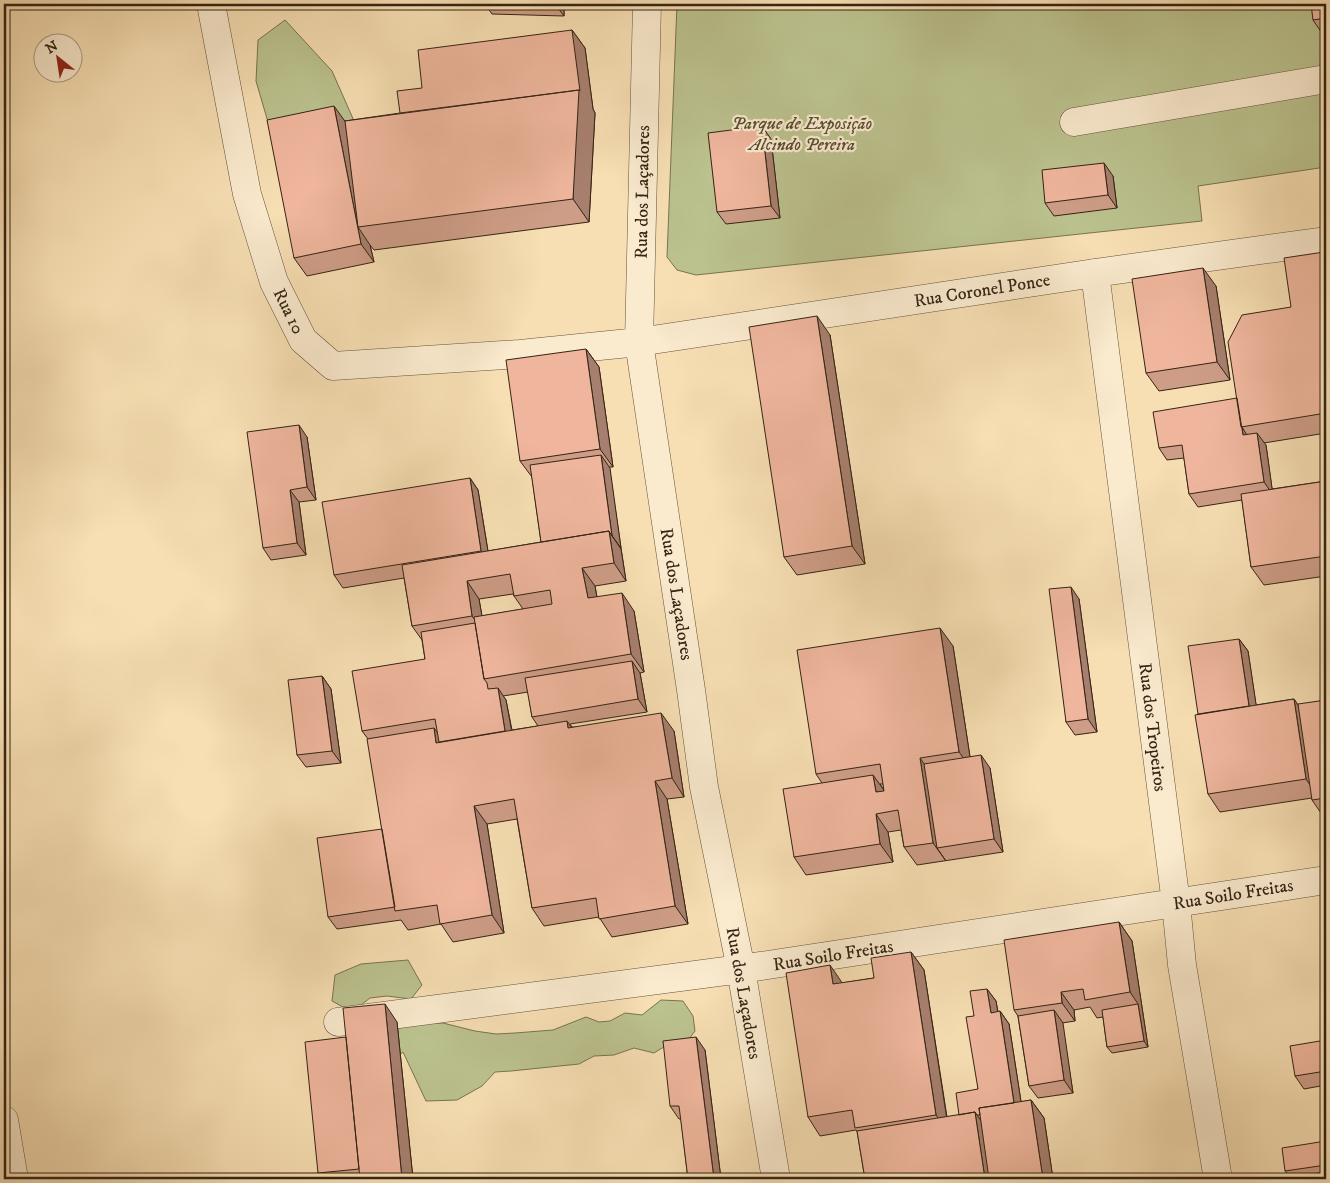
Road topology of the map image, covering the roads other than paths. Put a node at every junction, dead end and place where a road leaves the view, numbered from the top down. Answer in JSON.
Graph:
{"nodes":[{"id":1,"x":211,"y":4,"type":"edge"},
{"id":2,"x":647,"y":4,"type":"edge"},
{"id":3,"x":1326,"y":79,"type":"edge"},
{"id":4,"x":1074,"y":122,"type":"dead end"},
{"id":5,"x":1326,"y":241,"type":"edge"},
{"id":6,"x":1095,"y":273,"type":"junction"},
{"id":7,"x":639,"y":342,"type":"junction"},
{"id":8,"x":1326,"y":880,"type":"edge"},
{"id":9,"x":1176,"y":903,"type":"junction"},
{"id":10,"x":741,"y":969,"type":"junction"},
{"id":11,"x":338,"y":1022,"type":"dead end"},
{"id":12,"x":4,"y":1120,"type":"edge"},
{"id":13,"x":14,"y":1179,"type":"edge"},
{"id":14,"x":776,"y":1179,"type":"edge"},
{"id":15,"x":1218,"y":1179,"type":"edge"}],
"edges":[{"from":1,"to":7,"type":"street","name":"Rua 10"},
{"from":2,"to":7,"type":"street","name":"Rua dos Laçadores"},
{"from":3,"to":4,"type":"street"},
{"from":5,"to":6,"type":"street","name":"Rua Coronel Ponce"},
{"from":6,"to":7,"type":"street","name":"Rua Coronel Ponce"},
{"from":6,"to":9,"type":"street","name":"Rua dos Tropeiros"},
{"from":7,"to":10,"type":"street","name":"Rua dos Laçadores"},
{"from":8,"to":9,"type":"street","name":"Rua Soilo Freitas"},
{"from":9,"to":10,"type":"street","name":"Rua Soilo Freitas"},
{"from":9,"to":15,"type":"street","name":"Rua dos Tropeiros"},
{"from":10,"to":11,"type":"street","name":"Rua Soilo Freitas"},
{"from":10,"to":14,"type":"street","name":"Rua dos Laçadores"},
{"from":12,"to":13,"type":"street"}]}
